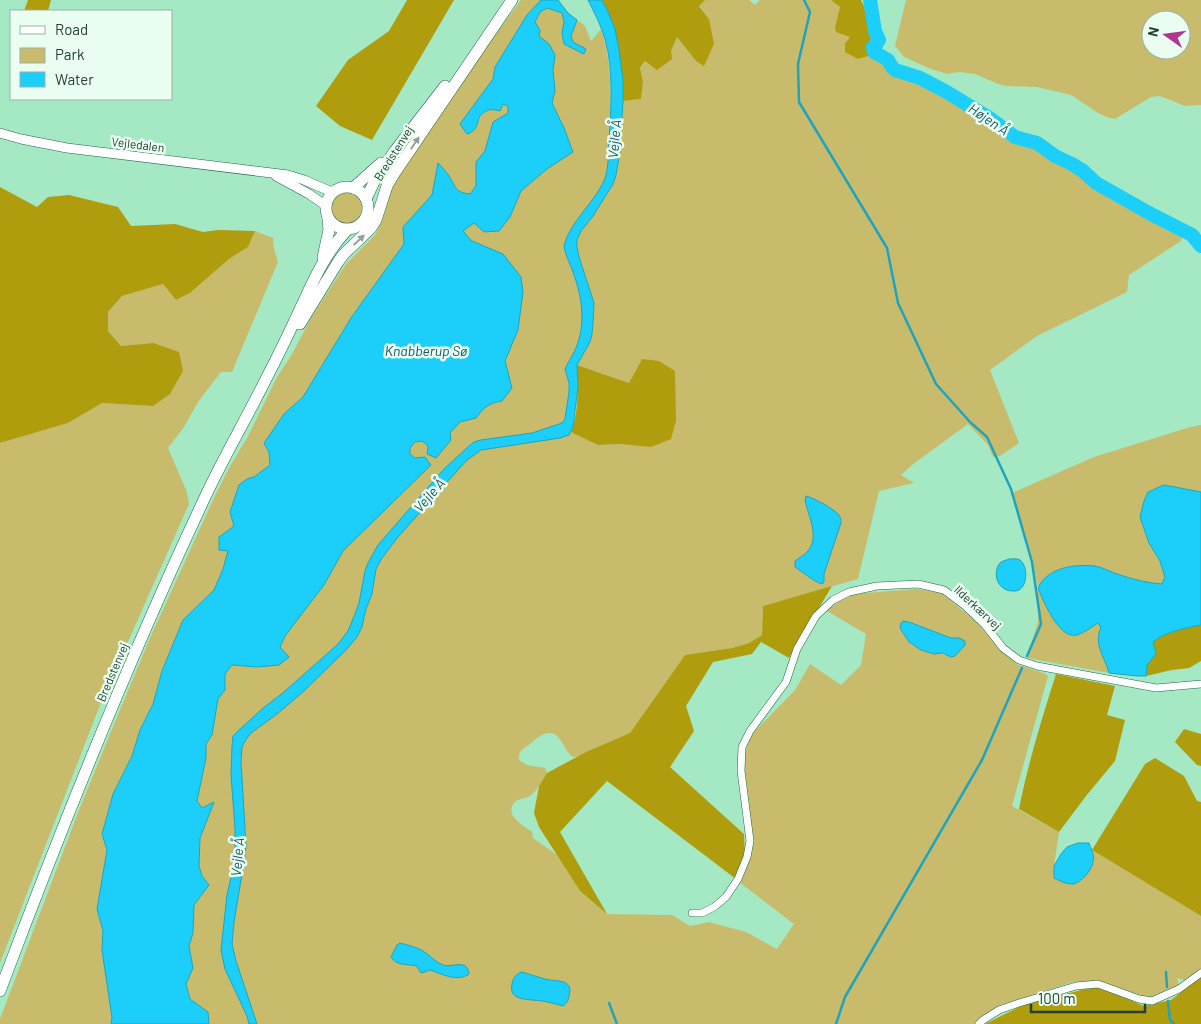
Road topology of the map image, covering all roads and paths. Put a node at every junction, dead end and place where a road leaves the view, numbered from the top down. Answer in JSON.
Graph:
{"nodes":[{"id":1,"x":510,"y":0,"type":"edge"},
{"id":2,"x":0,"y":132,"type":"edge"},
{"id":3,"x":394,"y":152,"type":"junction"},
{"id":4,"x":274,"y":174,"type":"junction"},
{"id":5,"x":353,"y":188,"type":"junction"},
{"id":6,"x":332,"y":192,"type":"junction"},
{"id":7,"x":366,"y":199,"type":"junction"},
{"id":8,"x":325,"y":205,"type":"junction"},
{"id":9,"x":328,"y":219,"type":"junction"},
{"id":10,"x":347,"y":230,"type":"junction"},
{"id":11,"x":321,"y":265,"type":"junction"},
{"id":12,"x":270,"y":372,"type":"junction"},
{"id":13,"x":1201,"y":684,"type":"edge"},
{"id":14,"x":692,"y":913,"type":"dead end"},
{"id":15,"x":1201,"y":974,"type":"edge"},
{"id":16,"x":0,"y":991,"type":"edge"},
{"id":17,"x":979,"y":1024,"type":"edge"}],
"edges":[{"from":1,"to":3,"type":"main road","name":"Bredstenvej"},
{"from":12,"to":1,"type":"main road","name":"Bredstenvej","one_way":true},
{"from":2,"to":4,"type":"street","name":"Vejledalen"},
{"from":3,"to":5,"type":"main road","name":"Bredstenvej"},
{"from":3,"to":7,"type":"main road","name":"Bredstenvej"},
{"from":4,"to":6,"type":"street","name":"Vejledalen"},
{"from":4,"to":8,"type":"street","name":"Vejledalen"},
{"from":5,"to":6,"type":"main road"},
{"from":5,"to":7,"type":"main road"},
{"from":6,"to":8,"type":"main road"},
{"from":7,"to":10,"type":"main road"},
{"from":8,"to":9,"type":"main road"},
{"from":9,"to":10,"type":"main road"},
{"from":9,"to":11,"type":"main road","name":"Bredstenvej"},
{"from":10,"to":11,"type":"main road","name":"Bredstenvej"},
{"from":11,"to":12,"type":"main road","name":"Bredstenvej"},
{"from":12,"to":16,"type":"main road","name":"Bredstenvej"},
{"from":13,"to":14,"type":"street","name":"Ilderkærvej"},
{"from":15,"to":17,"type":"street"}]}
